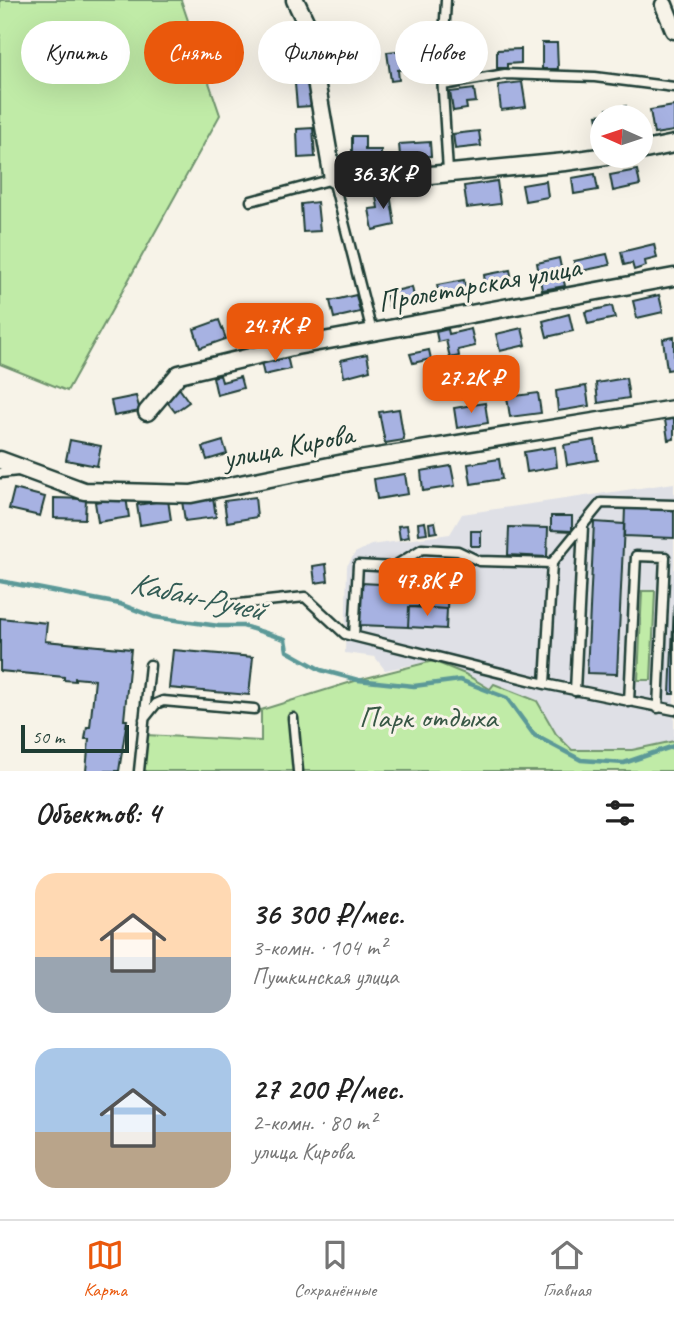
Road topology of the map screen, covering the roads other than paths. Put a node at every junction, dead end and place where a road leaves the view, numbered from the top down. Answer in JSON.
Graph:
{"nodes":[{"id":1,"x":295,"y":0,"type":"edge"},
{"id":2,"x":446,"y":0,"type":"edge"},
{"id":3,"x":665,"y":2,"type":"edge"},
{"id":4,"x":674,"y":30,"type":"edge"},
{"id":5,"x":443,"y":85,"type":"junction"},
{"id":6,"x":674,"y":87,"type":"edge"},
{"id":7,"x":674,"y":144,"type":"edge"},
{"id":8,"x":653,"y":148,"type":"edge"},
{"id":9,"x":590,"y":158,"type":"edge"},
{"id":10,"x":448,"y":171,"type":"junction"},
{"id":11,"x":333,"y":179,"type":"junction"},
{"id":12,"x":251,"y":201,"type":"dead end"},
{"id":13,"x":674,"y":277,"type":"edge"},
{"id":14,"x":372,"y":332,"type":"junction"},
{"id":15,"x":674,"y":409,"type":"edge"},
{"id":16,"x":147,"y":412,"type":"dead end"},
{"id":17,"x":0,"y":460,"type":"edge"},
{"id":18,"x":28,"y":470,"type":"junction"},
{"id":19,"x":0,"y":474,"type":"edge"},
{"id":20,"x":674,"y":505,"type":"edge"},
{"id":21,"x":583,"y":525,"type":"junction"},
{"id":22,"x":552,"y":563,"type":"junction"},
{"id":23,"x":230,"y":605,"type":"dead end"},
{"id":24,"x":354,"y":636,"type":"junction"},
{"id":25,"x":150,"y":664,"type":"dead end"},
{"id":26,"x":545,"y":684,"type":"junction"},
{"id":27,"x":575,"y":691,"type":"junction"},
{"id":28,"x":629,"y":702,"type":"junction"},
{"id":29,"x":658,"y":708,"type":"junction"},
{"id":30,"x":254,"y":709,"type":"dead end"},
{"id":31,"x":674,"y":710,"type":"edge"},
{"id":32,"x":293,"y":718,"type":"dead end"},
{"id":33,"x":144,"y":719,"type":"junction"},
{"id":34,"x":139,"y":771,"type":"edge"},
{"id":35,"x":298,"y":771,"type":"edge"}],
"edges":[{"from":1,"to":11,"type":"street"},
{"from":2,"to":5,"type":"lane"},
{"from":3,"to":4,"type":"street"},
{"from":5,"to":6,"type":"lane"},
{"from":5,"to":10,"type":"lane"},
{"from":7,"to":8,"type":"street"},
{"from":9,"to":10,"type":"street"},
{"from":10,"to":11,"type":"street"},
{"from":11,"to":12,"type":"lane"},
{"from":11,"to":14,"type":"lane"},
{"from":13,"to":14,"type":"street","name":"Пролетарская улица"},
{"from":14,"to":16,"type":"street","name":"Пролетарская улица"},
{"from":15,"to":18,"type":"street","name":"улица Кирова"},
{"from":17,"to":18,"type":"street","name":"улица Кирова"},
{"from":18,"to":19,"type":"lane"},
{"from":20,"to":21,"type":"lane"},
{"from":21,"to":22,"type":"lane"},
{"from":21,"to":27,"type":"lane"},
{"from":22,"to":24,"type":"lane"},
{"from":22,"to":26,"type":"lane"},
{"from":23,"to":24,"type":"lane"},
{"from":24,"to":26,"type":"lane"},
{"from":25,"to":33,"type":"lane"},
{"from":26,"to":27,"type":"lane"},
{"from":27,"to":28,"type":"lane"},
{"from":28,"to":29,"type":"lane"},
{"from":28,"to":29,"type":"lane"},
{"from":29,"to":31,"type":"lane"},
{"from":30,"to":33,"type":"lane"},
{"from":32,"to":35,"type":"lane"},
{"from":33,"to":34,"type":"lane"}]}
